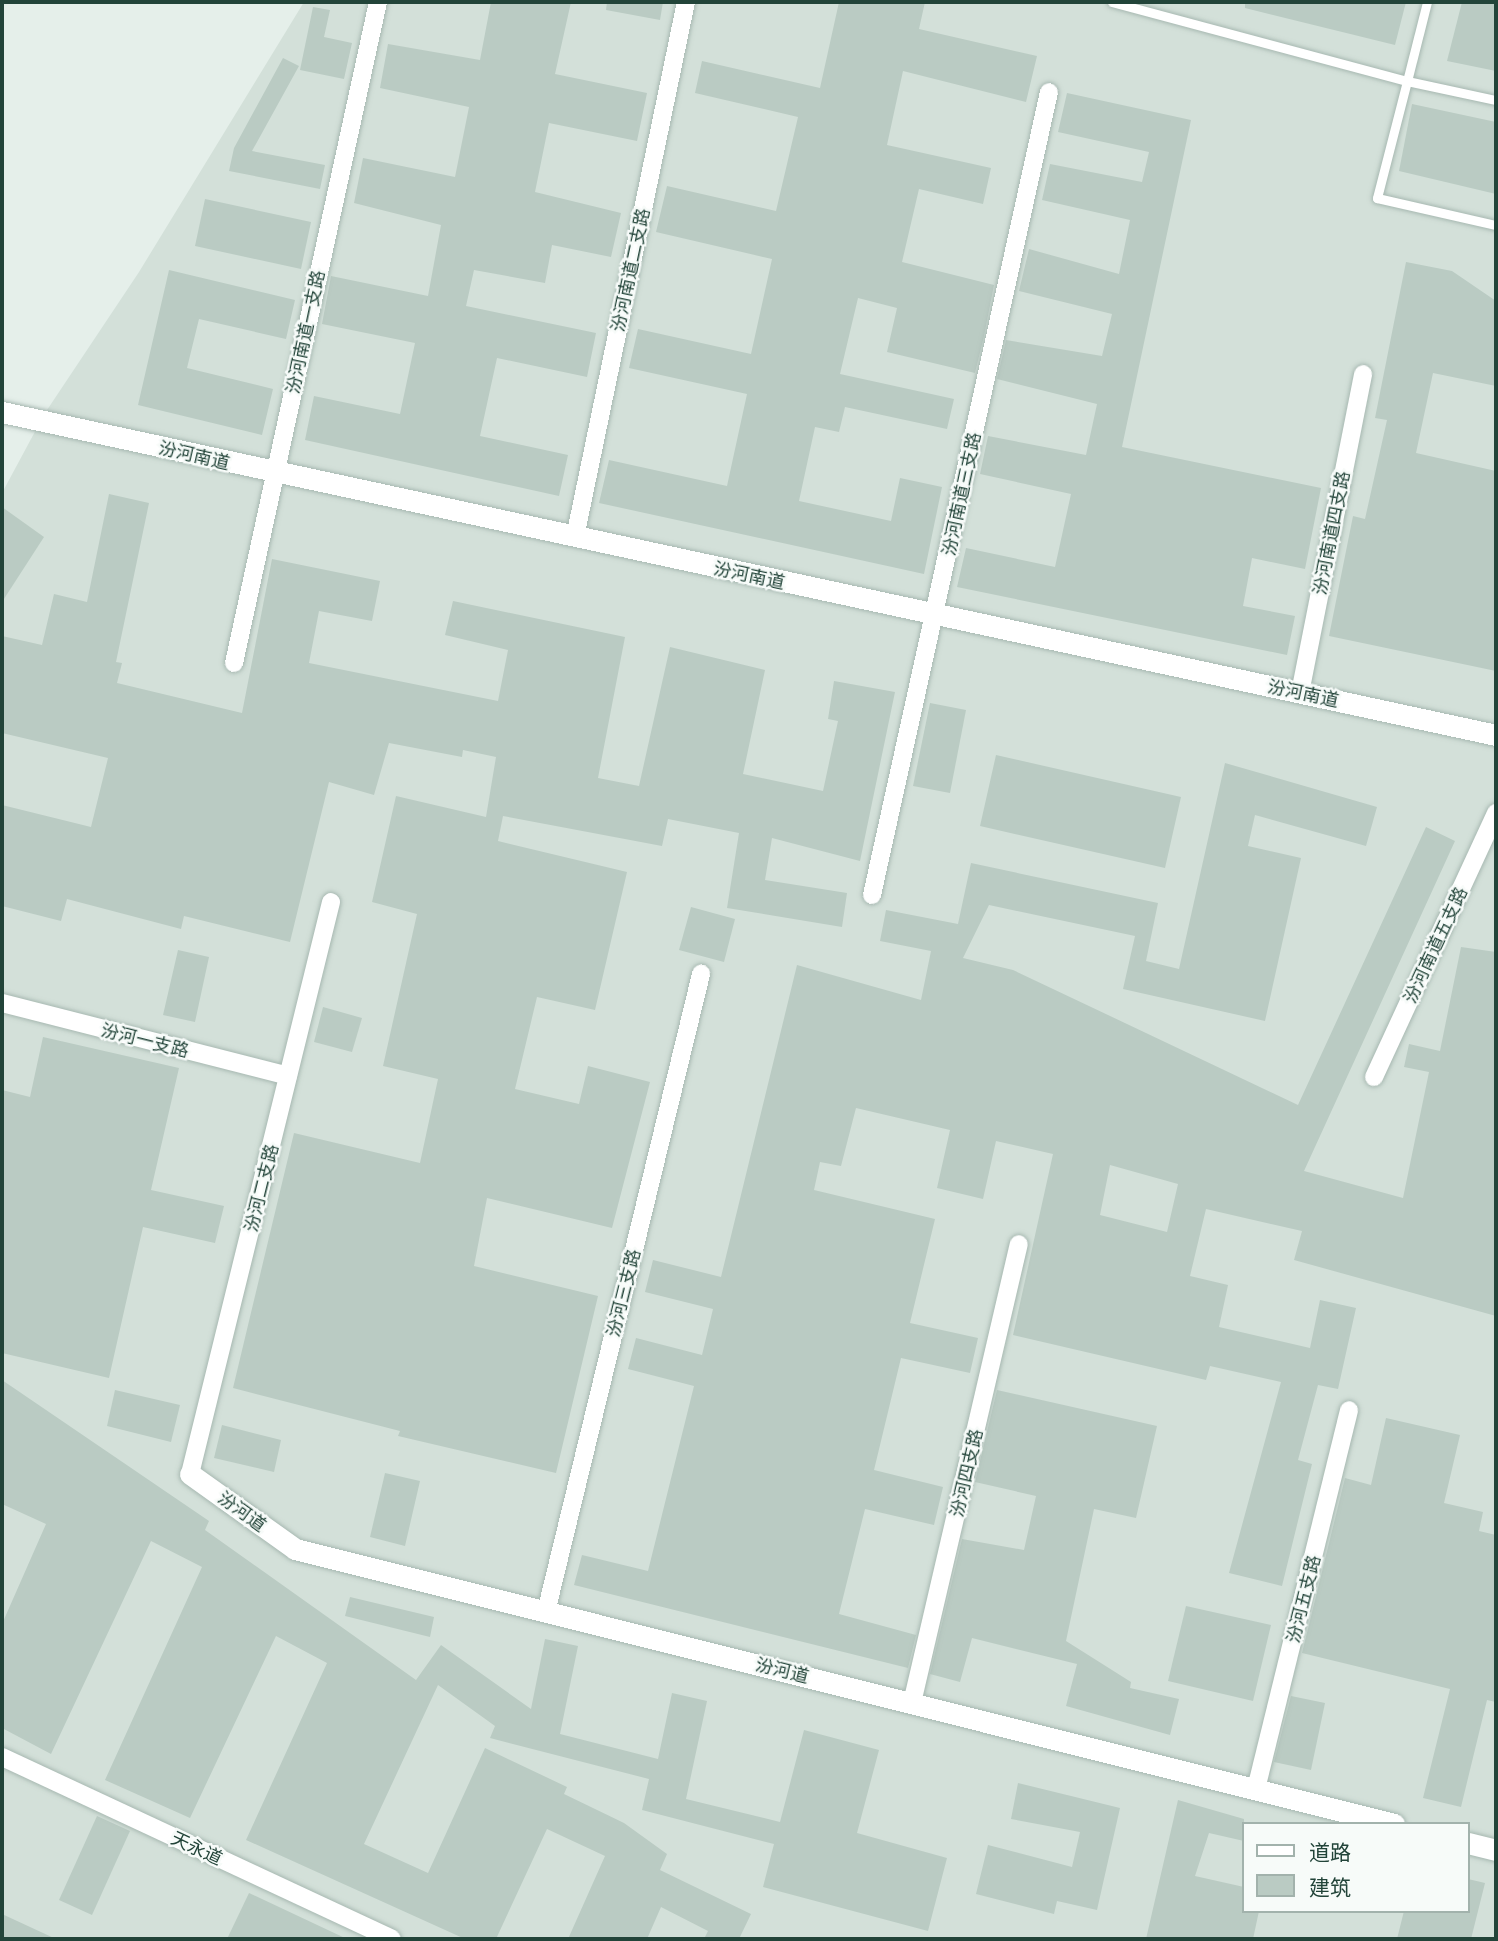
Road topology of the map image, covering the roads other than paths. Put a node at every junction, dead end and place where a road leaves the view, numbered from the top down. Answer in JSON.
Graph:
{"nodes":[{"id":1,"x":378,"y":2,"type":"edge"},
{"id":2,"x":686,"y":2,"type":"edge"},
{"id":3,"x":1112,"y":2,"type":"edge"},
{"id":4,"x":1427,"y":2,"type":"edge"},
{"id":5,"x":1407,"y":80,"type":"junction"},
{"id":6,"x":1049,"y":92,"type":"dead end"},
{"id":7,"x":1496,"y":100,"type":"edge"},
{"id":8,"x":1496,"y":225,"type":"edge"},
{"id":9,"x":1363,"y":374,"type":"dead end"},
{"id":10,"x":2,"y":412,"type":"edge"},
{"id":11,"x":274,"y":473,"type":"junction"},
{"id":12,"x":575,"y":537,"type":"junction"},
{"id":13,"x":934,"y":614,"type":"junction"},
{"id":14,"x":233,"y":663,"type":"dead end"},
{"id":15,"x":1300,"y":692,"type":"junction"},
{"id":16,"x":1496,"y":735,"type":"edge"},
{"id":17,"x":1496,"y":813,"type":"edge"},
{"id":18,"x":872,"y":895,"type":"dead end"},
{"id":19,"x":331,"y":902,"type":"dead end"},
{"id":20,"x":701,"y":974,"type":"dead end"},
{"id":21,"x":2,"y":1003,"type":"edge"},
{"id":22,"x":288,"y":1076,"type":"junction"},
{"id":23,"x":1374,"y":1077,"type":"dead end"},
{"id":24,"x":1019,"y":1244,"type":"dead end"},
{"id":25,"x":1349,"y":1410,"type":"dead end"},
{"id":26,"x":190,"y":1474,"type":"joint"},
{"id":27,"x":546,"y":1612,"type":"junction"},
{"id":28,"x":912,"y":1703,"type":"junction"},
{"id":29,"x":2,"y":1757,"type":"edge"},
{"id":30,"x":1256,"y":1788,"type":"junction"},
{"id":31,"x":1386,"y":1822,"type":"edge"},
{"id":32,"x":1470,"y":1844,"type":"edge"},
{"id":33,"x":1496,"y":1850,"type":"edge"},
{"id":34,"x":392,"y":1939,"type":"edge"}],
"edges":[{"from":1,"to":11,"type":"street","name":"汾河南道一支路"},
{"from":2,"to":12,"type":"street","name":"汾河南道二支路"},
{"from":3,"to":5,"type":"lane"},
{"from":4,"to":5,"type":"lane"},
{"from":5,"to":7,"type":"lane"},
{"from":5,"to":8,"type":"lane"},
{"from":6,"to":13,"type":"street","name":"汾河南道三支路"},
{"from":9,"to":15,"type":"street","name":"汾河南道四支路"},
{"from":10,"to":11,"type":"street","name":"汾河南道"},
{"from":11,"to":12,"type":"street","name":"汾河南道"},
{"from":11,"to":14,"type":"street","name":"汾河南道一支路"},
{"from":12,"to":13,"type":"street","name":"汾河南道"},
{"from":13,"to":15,"type":"street","name":"汾河南道"},
{"from":13,"to":18,"type":"street","name":"汾河南道三支路"},
{"from":15,"to":16,"type":"street","name":"汾河南道"},
{"from":17,"to":23,"type":"street","name":"汾河南道五支路"},
{"from":19,"to":22,"type":"street","name":"汾河二支路"},
{"from":20,"to":27,"type":"street","name":"汾河三支路"},
{"from":21,"to":22,"type":"street","name":"汾河一支路"},
{"from":22,"to":26,"type":"street","name":"汾河二支路"},
{"from":24,"to":28,"type":"street","name":"汾河四支路"},
{"from":25,"to":30,"type":"street","name":"汾河五支路"},
{"from":26,"to":27,"type":"street","name":"汾河道"},
{"from":27,"to":28,"type":"street","name":"汾河道"},
{"from":28,"to":30,"type":"street","name":"汾河道"},
{"from":29,"to":34,"type":"street","name":"天永道"},
{"from":30,"to":31,"type":"street","name":"汾河道"},
{"from":32,"to":33,"type":"street"}]}
